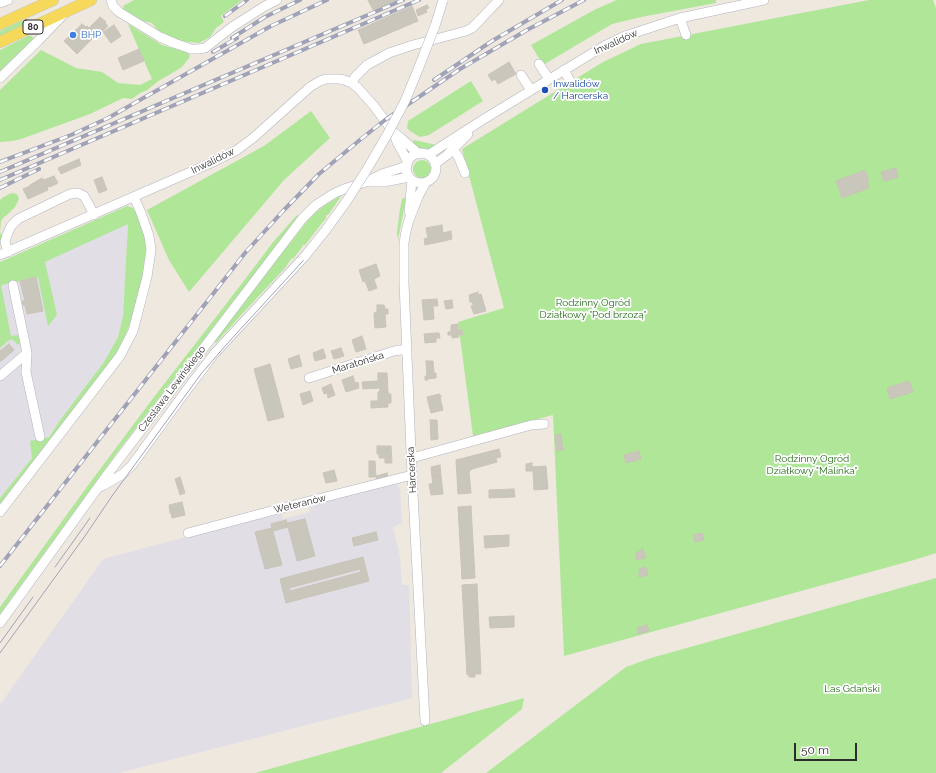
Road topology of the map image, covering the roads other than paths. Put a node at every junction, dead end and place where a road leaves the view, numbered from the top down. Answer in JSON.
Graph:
{"nodes":[{"id":1,"x":8,"y":0,"type":"edge"},
{"id":2,"x":53,"y":0,"type":"edge"},
{"id":3,"x":91,"y":0,"type":"edge"},
{"id":4,"x":111,"y":0,"type":"edge"},
{"id":5,"x":277,"y":0,"type":"edge"},
{"id":6,"x":443,"y":0,"type":"edge"},
{"id":7,"x":499,"y":0,"type":"edge"},
{"id":8,"x":764,"y":0,"type":"edge"},
{"id":9,"x":0,"y":3,"type":"edge"},
{"id":10,"x":67,"y":11,"type":"junction"},
{"id":11,"x":680,"y":18,"type":"junction"},
{"id":12,"x":0,"y":24,"type":"edge"},
{"id":13,"x":686,"y":35,"type":"dead end"},
{"id":14,"x":0,"y":42,"type":"edge"},
{"id":15,"x":540,"y":64,"type":"dead end"},
{"id":16,"x":564,"y":70,"type":"junction"},
{"id":17,"x":521,"y":75,"type":"dead end"},
{"id":18,"x":0,"y":78,"type":"edge"},
{"id":19,"x":549,"y":79,"type":"junction"},
{"id":20,"x":570,"y":81,"type":"dead end"},
{"id":21,"x":352,"y":84,"type":"junction"},
{"id":22,"x":531,"y":90,"type":"junction"},
{"id":23,"x":484,"y":120,"type":"junction"},
{"id":24,"x":394,"y":133,"type":"junction"},
{"id":25,"x":453,"y":149,"type":"junction"},
{"id":26,"x":424,"y":155,"type":"junction"},
{"id":27,"x":407,"y":164,"type":"junction"},
{"id":28,"x":435,"y":164,"type":"junction"},
{"id":29,"x":465,"y":173,"type":"dead end"},
{"id":30,"x":410,"y":178,"type":"junction"},
{"id":31,"x":366,"y":182,"type":"junction"},
{"id":32,"x":426,"y":182,"type":"junction"},
{"id":33,"x":134,"y":197,"type":"junction"},
{"id":34,"x":94,"y":215,"type":"junction"},
{"id":35,"x":409,"y":220,"type":"junction"},
{"id":36,"x":4,"y":254,"type":"edge"},
{"id":37,"x":12,"y":285,"type":"dead end"},
{"id":38,"x":407,"y":349,"type":"junction"},
{"id":39,"x":27,"y":353,"type":"junction"},
{"id":40,"x":0,"y":376,"type":"edge"},
{"id":41,"x":309,"y":378,"type":"dead end"},
{"id":42,"x":544,"y":424,"type":"dead end"},
{"id":43,"x":40,"y":437,"type":"dead end"},
{"id":44,"x":412,"y":458,"type":"junction"},
{"id":45,"x":412,"y":475,"type":"junction"},
{"id":46,"x":97,"y":488,"type":"junction"},
{"id":47,"x":0,"y":512,"type":"edge"},
{"id":48,"x":188,"y":533,"type":"dead end"},
{"id":49,"x":0,"y":622,"type":"edge"},
{"id":50,"x":426,"y":721,"type":"dead end"}],
"edges":[{"from":1,"to":9,"type":"street"},
{"from":2,"to":12,"type":"main road","number":"80"},
{"from":3,"to":10,"type":"main road","number":"80"},
{"from":4,"to":5,"type":"street"},
{"from":6,"to":46,"type":"street","bridge":true},
{"from":7,"to":21,"type":"street"},
{"from":8,"to":11,"type":"street","name":"Inwalidów"},
{"from":10,"to":14,"type":"main road","number":"80"},
{"from":10,"to":18,"type":"street"},
{"from":11,"to":13,"type":"street"},
{"from":11,"to":16,"type":"street","name":"Inwalidów"},
{"from":15,"to":19,"type":"street"},
{"from":16,"to":19,"type":"street","name":"Inwalidów"},
{"from":16,"to":20,"type":"street"},
{"from":17,"to":22,"type":"street"},
{"from":19,"to":22,"type":"street","name":"Inwalidów"},
{"from":21,"to":24,"type":"street","name":"Inwalidów"},
{"from":21,"to":33,"type":"street","name":"Inwalidów"},
{"from":22,"to":23,"type":"street","name":"Inwalidów"},
{"from":23,"to":25,"type":"street","name":"Inwalidów"},
{"from":23,"to":26,"type":"street","name":"Inwalidów"},
{"from":24,"to":26,"type":"street","name":"Inwalidów"},
{"from":24,"to":27,"type":"street","name":"Inwalidów"},
{"from":25,"to":28,"type":"street","name":"Inwalidów"},
{"from":25,"to":29,"type":"street"},
{"from":26,"to":27,"type":"street"},
{"from":26,"to":28,"type":"street"},
{"from":27,"to":30,"type":"street"},
{"from":27,"to":31,"type":"street","name":"Czesława Lewińskiego"},
{"from":28,"to":32,"type":"street"},
{"from":30,"to":31,"type":"street","name":"Czesława Lewińskiego"},
{"from":30,"to":32,"type":"street"},
{"from":30,"to":35,"type":"street","name":"Harcerska"},
{"from":31,"to":46,"type":"street","name":"Czesława Lewińskiego"},
{"from":32,"to":35,"type":"street","name":"Harcerska"},
{"from":33,"to":34,"type":"street","name":"Inwalidów"},
{"from":33,"to":47,"type":"street"},
{"from":34,"to":36,"type":"street","name":"Inwalidów"},
{"from":34,"to":36,"type":"street"},
{"from":35,"to":38,"type":"street","name":"Harcerska"},
{"from":37,"to":39,"type":"street"},
{"from":38,"to":41,"type":"street","name":"Maratońska"},
{"from":38,"to":44,"type":"street","name":"Harcerska"},
{"from":39,"to":40,"type":"street"},
{"from":39,"to":43,"type":"street"},
{"from":42,"to":44,"type":"street"},
{"from":44,"to":45,"type":"street","name":"Harcerska"},
{"from":45,"to":48,"type":"street","name":"Weteranów"},
{"from":45,"to":50,"type":"street","name":"Harcerska"},
{"from":46,"to":49,"type":"street","name":"Czesława Lewińskiego"}]}
